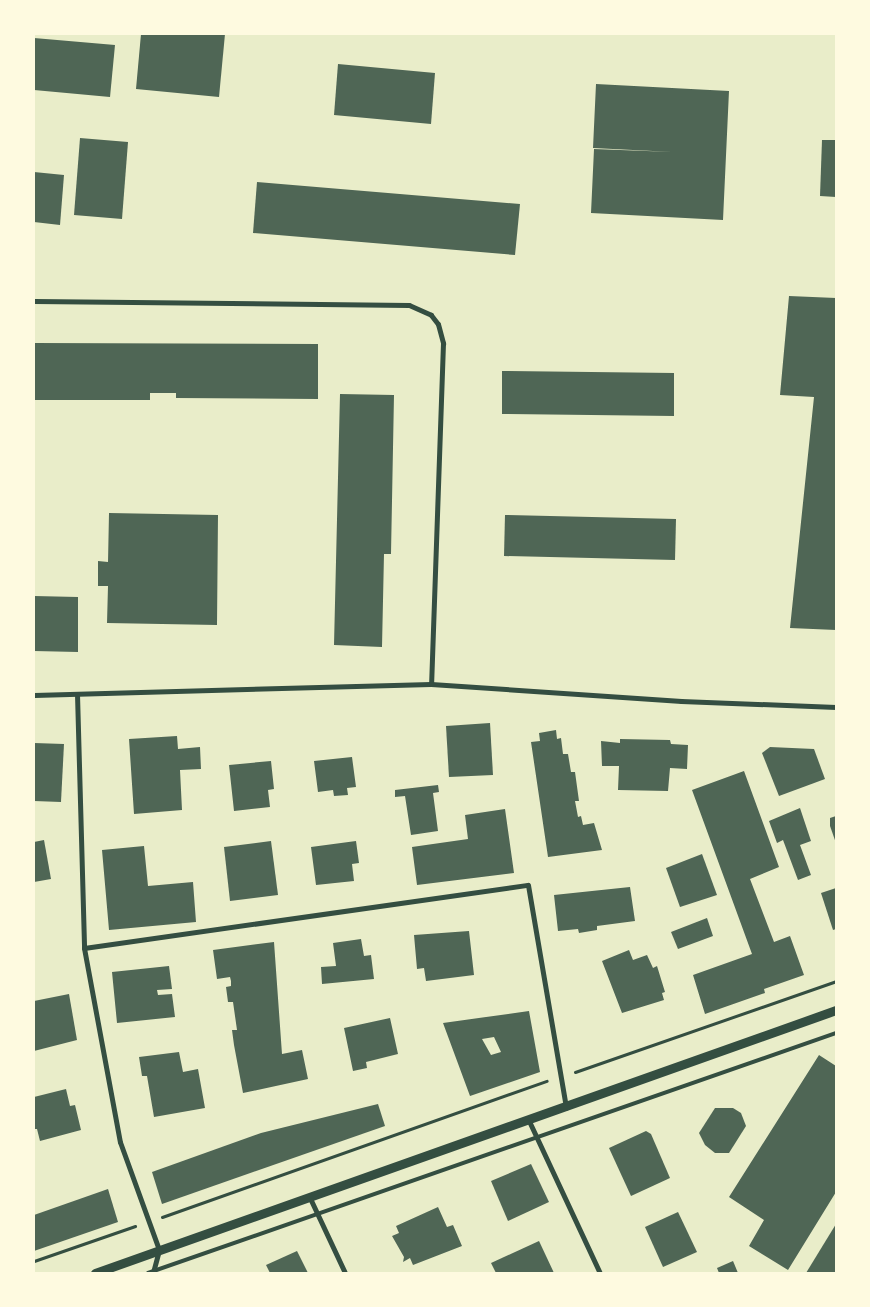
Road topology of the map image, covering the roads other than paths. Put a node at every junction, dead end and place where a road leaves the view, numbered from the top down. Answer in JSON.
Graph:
{"nodes":[{"id":1,"x":34,"y":302,"type":"edge"},
{"id":2,"x":431,"y":684,"type":"junction"},
{"id":3,"x":77,"y":694,"type":"junction"},
{"id":4,"x":34,"y":695,"type":"edge"},
{"id":5,"x":836,"y":707,"type":"edge"},
{"id":6,"x":84,"y":948,"type":"junction"},
{"id":7,"x":836,"y":1010,"type":"edge"},
{"id":8,"x":836,"y":1033,"type":"edge"},
{"id":9,"x":566,"y":1108,"type":"junction"},
{"id":10,"x":529,"y":1122,"type":"junction"},
{"id":11,"x":539,"y":1139,"type":"junction"},
{"id":12,"x":309,"y":1196,"type":"junction"},
{"id":13,"x":317,"y":1213,"type":"junction"},
{"id":14,"x":158,"y":1250,"type":"junction"},
{"id":15,"x":96,"y":1273,"type":"edge"},
{"id":16,"x":151,"y":1273,"type":"edge"},
{"id":17,"x":345,"y":1273,"type":"edge"},
{"id":18,"x":600,"y":1273,"type":"edge"}],
"edges":[{"from":1,"to":2,"type":"street"},
{"from":2,"to":3,"type":"street"},
{"from":2,"to":5,"type":"street"},
{"from":3,"to":4,"type":"street"},
{"from":3,"to":6,"type":"street"},
{"from":6,"to":9,"type":"street"},
{"from":6,"to":14,"type":"street"},
{"from":7,"to":9,"type":"street"},
{"from":8,"to":11,"type":"lane"},
{"from":9,"to":10,"type":"street"},
{"from":10,"to":11,"type":"street"},
{"from":10,"to":12,"type":"street"},
{"from":11,"to":13,"type":"lane"},
{"from":11,"to":18,"type":"street"},
{"from":12,"to":13,"type":"street"},
{"from":12,"to":14,"type":"street"},
{"from":13,"to":16,"type":"lane"},
{"from":13,"to":17,"type":"street"},
{"from":14,"to":15,"type":"street"},
{"from":14,"to":16,"type":"street"}]}
